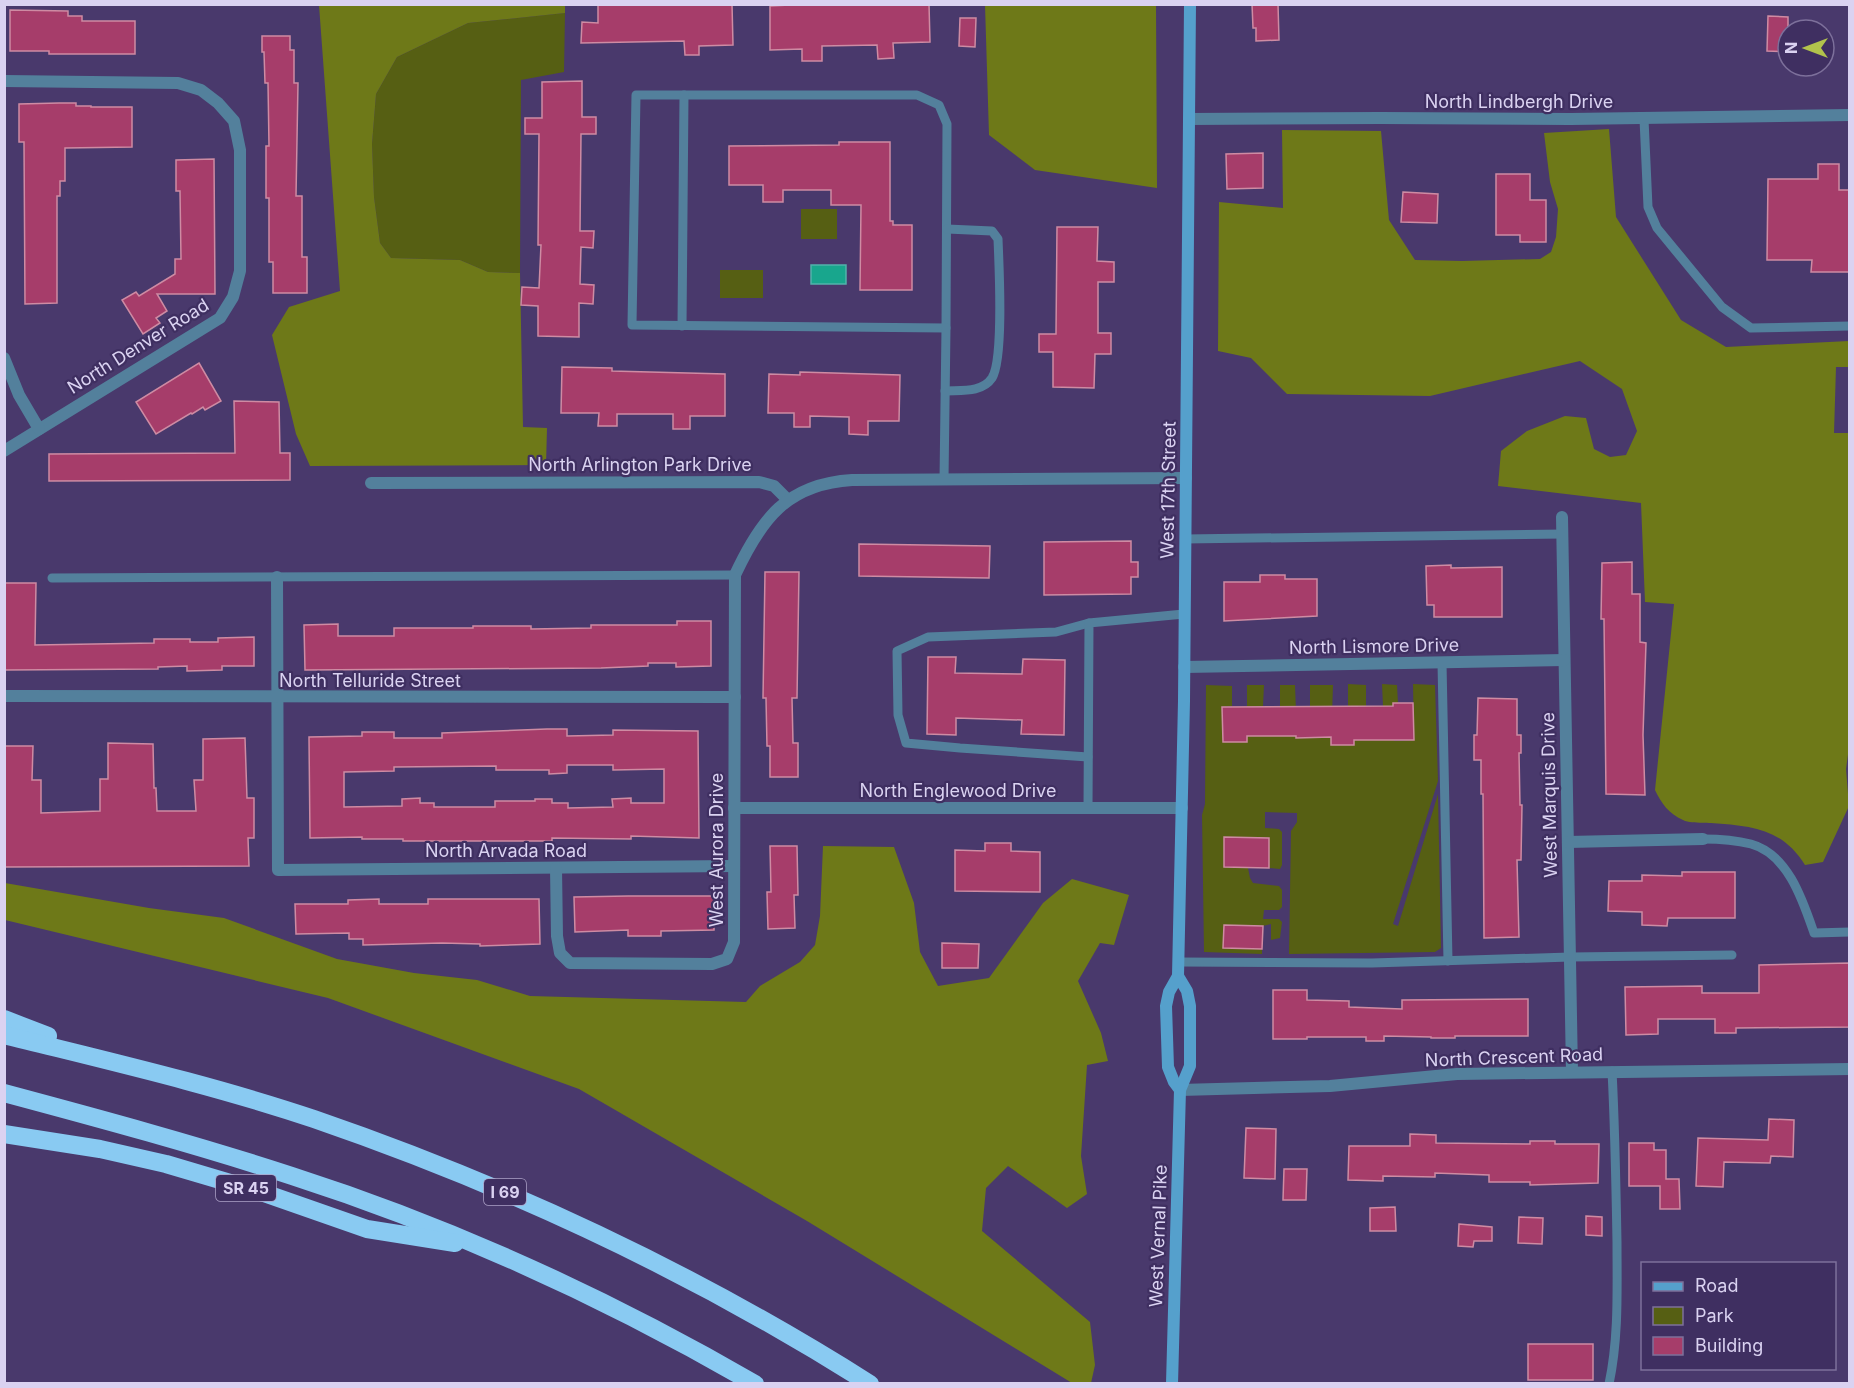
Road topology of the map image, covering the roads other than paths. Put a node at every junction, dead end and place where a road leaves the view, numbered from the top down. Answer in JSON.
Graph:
{"nodes":[{"id":1,"x":1190,"y":4,"type":"edge"},
{"id":2,"x":4,"y":81,"type":"edge"},
{"id":3,"x":684,"y":95,"type":"junction"},
{"id":4,"x":1850,"y":115,"type":"edge"},
{"id":5,"x":1644,"y":118,"type":"junction"},
{"id":6,"x":1189,"y":120,"type":"junction"},
{"id":7,"x":947,"y":229,"type":"junction"},
{"id":8,"x":682,"y":326,"type":"junction"},
{"id":9,"x":1850,"y":326,"type":"edge"},
{"id":10,"x":946,"y":328,"type":"junction"},
{"id":11,"x":4,"y":358,"type":"edge"},
{"id":12,"x":945,"y":391,"type":"junction"},
{"id":13,"x":39,"y":429,"type":"junction"},
{"id":14,"x":4,"y":451,"type":"edge"},
{"id":15,"x":1186,"y":478,"type":"junction"},
{"id":16,"x":944,"y":480,"type":"junction"},
{"id":17,"x":371,"y":483,"type":"dead end"},
{"id":18,"x":788,"y":500,"type":"junction"},
{"id":19,"x":1562,"y":517,"type":"dead end"},
{"id":20,"x":1563,"y":534,"type":"junction"},
{"id":21,"x":1185,"y":539,"type":"junction"},
{"id":22,"x":735,"y":575,"type":"junction"},
{"id":23,"x":278,"y":577,"type":"junction"},
{"id":24,"x":52,"y":578,"type":"dead end"},
{"id":25,"x":1184,"y":615,"type":"junction"},
{"id":26,"x":1089,"y":622,"type":"junction"},
{"id":27,"x":1564,"y":660,"type":"junction"},
{"id":28,"x":1442,"y":663,"type":"junction"},
{"id":29,"x":1184,"y":667,"type":"junction"},
{"id":30,"x":4,"y":696,"type":"edge"},
{"id":31,"x":279,"y":698,"type":"junction"},
{"id":32,"x":735,"y":698,"type":"junction"},
{"id":33,"x":1088,"y":757,"type":"junction"},
{"id":34,"x":734,"y":808,"type":"junction"},
{"id":35,"x":1088,"y":808,"type":"junction"},
{"id":36,"x":1182,"y":808,"type":"junction"},
{"id":37,"x":1703,"y":839,"type":"joint"},
{"id":38,"x":1568,"y":842,"type":"junction"},
{"id":39,"x":734,"y":866,"type":"junction"},
{"id":40,"x":556,"y":868,"type":"junction"},
{"id":41,"x":1850,"y":932,"type":"edge"},
{"id":42,"x":1732,"y":956,"type":"dead end"},
{"id":43,"x":1570,"y":957,"type":"junction"},
{"id":44,"x":1448,"y":961,"type":"junction"},
{"id":45,"x":1179,"y":962,"type":"junction"},
{"id":46,"x":1179,"y":976,"type":"junction"},
{"id":47,"x":4,"y":1018,"type":"edge"},
{"id":48,"x":4,"y":1035,"type":"edge"},
{"id":49,"x":114,"y":1063,"type":"junction"},
{"id":50,"x":1850,"y":1069,"type":"edge"},
{"id":51,"x":1612,"y":1071,"type":"junction"},
{"id":52,"x":1572,"y":1072,"type":"junction"},
{"id":53,"x":1180,"y":1090,"type":"junction"},
{"id":54,"x":4,"y":1093,"type":"edge"},
{"id":55,"x":4,"y":1134,"type":"edge"},
{"id":56,"x":486,"y":1249,"type":"junction"},
{"id":57,"x":755,"y":1383,"type":"edge"},
{"id":58,"x":870,"y":1383,"type":"edge"},
{"id":59,"x":1172,"y":1383,"type":"edge"},
{"id":60,"x":1609,"y":1383,"type":"edge"}],
"edges":[{"from":1,"to":6,"type":"main road","name":"West 17th Street"},
{"from":2,"to":13,"type":"street","name":"North Denver Road"},
{"from":3,"to":7,"type":"lane"},
{"from":3,"to":8,"type":"lane"},
{"from":3,"to":8,"type":"lane"},
{"from":4,"to":5,"type":"street","name":"North Lindbergh Drive"},
{"from":5,"to":6,"type":"street","name":"North Lindbergh Drive"},
{"from":5,"to":9,"type":"lane"},
{"from":6,"to":15,"type":"main road","name":"West 17th Street"},
{"from":7,"to":10,"type":"lane"},
{"from":7,"to":12,"type":"lane"},
{"from":8,"to":10,"type":"lane"},
{"from":10,"to":12,"type":"lane"},
{"from":11,"to":13,"type":"street"},
{"from":12,"to":16,"type":"lane"},
{"from":13,"to":14,"type":"street","name":"North Denver Road"},
{"from":15,"to":16,"type":"street"},
{"from":15,"to":21,"type":"main road","name":"West 17th Street"},
{"from":16,"to":18,"type":"street"},
{"from":17,"to":18,"type":"street","name":"North Arlington Park Drive"},
{"from":18,"to":22,"type":"street","name":"West Aurora Drive"},
{"from":19,"to":20,"type":"street","name":"West Marquis Drive"},
{"from":20,"to":21,"type":"lane"},
{"from":20,"to":27,"type":"street","name":"West Marquis Drive"},
{"from":21,"to":25,"type":"main road","name":"West 17th Street"},
{"from":22,"to":23,"type":"lane"},
{"from":22,"to":32,"type":"street","name":"West Aurora Drive"},
{"from":23,"to":24,"type":"lane"},
{"from":23,"to":31,"type":"street"},
{"from":25,"to":26,"type":"lane"},
{"from":25,"to":29,"type":"main road","name":"West 17th Street"},
{"from":26,"to":33,"type":"lane"},
{"from":26,"to":33,"type":"lane"},
{"from":27,"to":28,"type":"street","name":"North Lismore Drive"},
{"from":27,"to":38,"type":"street","name":"West Marquis Drive"},
{"from":28,"to":29,"type":"street","name":"North Lismore Drive"},
{"from":28,"to":44,"type":"lane"},
{"from":29,"to":36,"type":"main road","name":"West 17th Street"},
{"from":30,"to":31,"type":"street","name":"North Telluride Street"},
{"from":31,"to":32,"type":"street","name":"North Telluride Street"},
{"from":31,"to":40,"type":"street","name":"North Arvada Road"},
{"from":32,"to":34,"type":"street","name":"West Aurora Drive"},
{"from":33,"to":35,"type":"lane"},
{"from":34,"to":35,"type":"street","name":"North Englewood Drive"},
{"from":34,"to":39,"type":"street","name":"West Aurora Drive"},
{"from":35,"to":36,"type":"street","name":"North Englewood Drive"},
{"from":36,"to":45,"type":"main road","name":"West 17th Street"},
{"from":37,"to":38,"type":"street"},
{"from":37,"to":41,"type":"lane"},
{"from":38,"to":43,"type":"street","name":"West Marquis Drive"},
{"from":39,"to":40,"type":"street","name":"North Arvada Road"},
{"from":39,"to":40,"type":"street","name":"West Aurora Drive"},
{"from":42,"to":43,"type":"lane"},
{"from":43,"to":44,"type":"lane"},
{"from":43,"to":52,"type":"street","name":"West Marquis Drive"},
{"from":44,"to":45,"type":"lane"},
{"from":45,"to":46,"type":"main road","name":"West 17th Street"},
{"from":46,"to":53,"type":"main road","name":"West 17th Street"},
{"from":46,"to":53,"type":"main road","name":"West 17th Street"},
{"from":47,"to":49,"type":"highway"},
{"from":48,"to":49,"type":"highway","number":"I 69"},
{"from":49,"to":58,"type":"highway","number":"I 69"},
{"from":50,"to":51,"type":"street","name":"North Crescent Road"},
{"from":51,"to":52,"type":"street","name":"North Crescent Road"},
{"from":51,"to":60,"type":"lane"},
{"from":52,"to":53,"type":"street","name":"North Crescent Road"},
{"from":53,"to":59,"type":"main road","name":"West Vernal Pike"},
{"from":54,"to":56,"type":"highway"},
{"from":55,"to":56,"type":"highway","number":"SR 45"},
{"from":56,"to":57,"type":"highway"}]}
